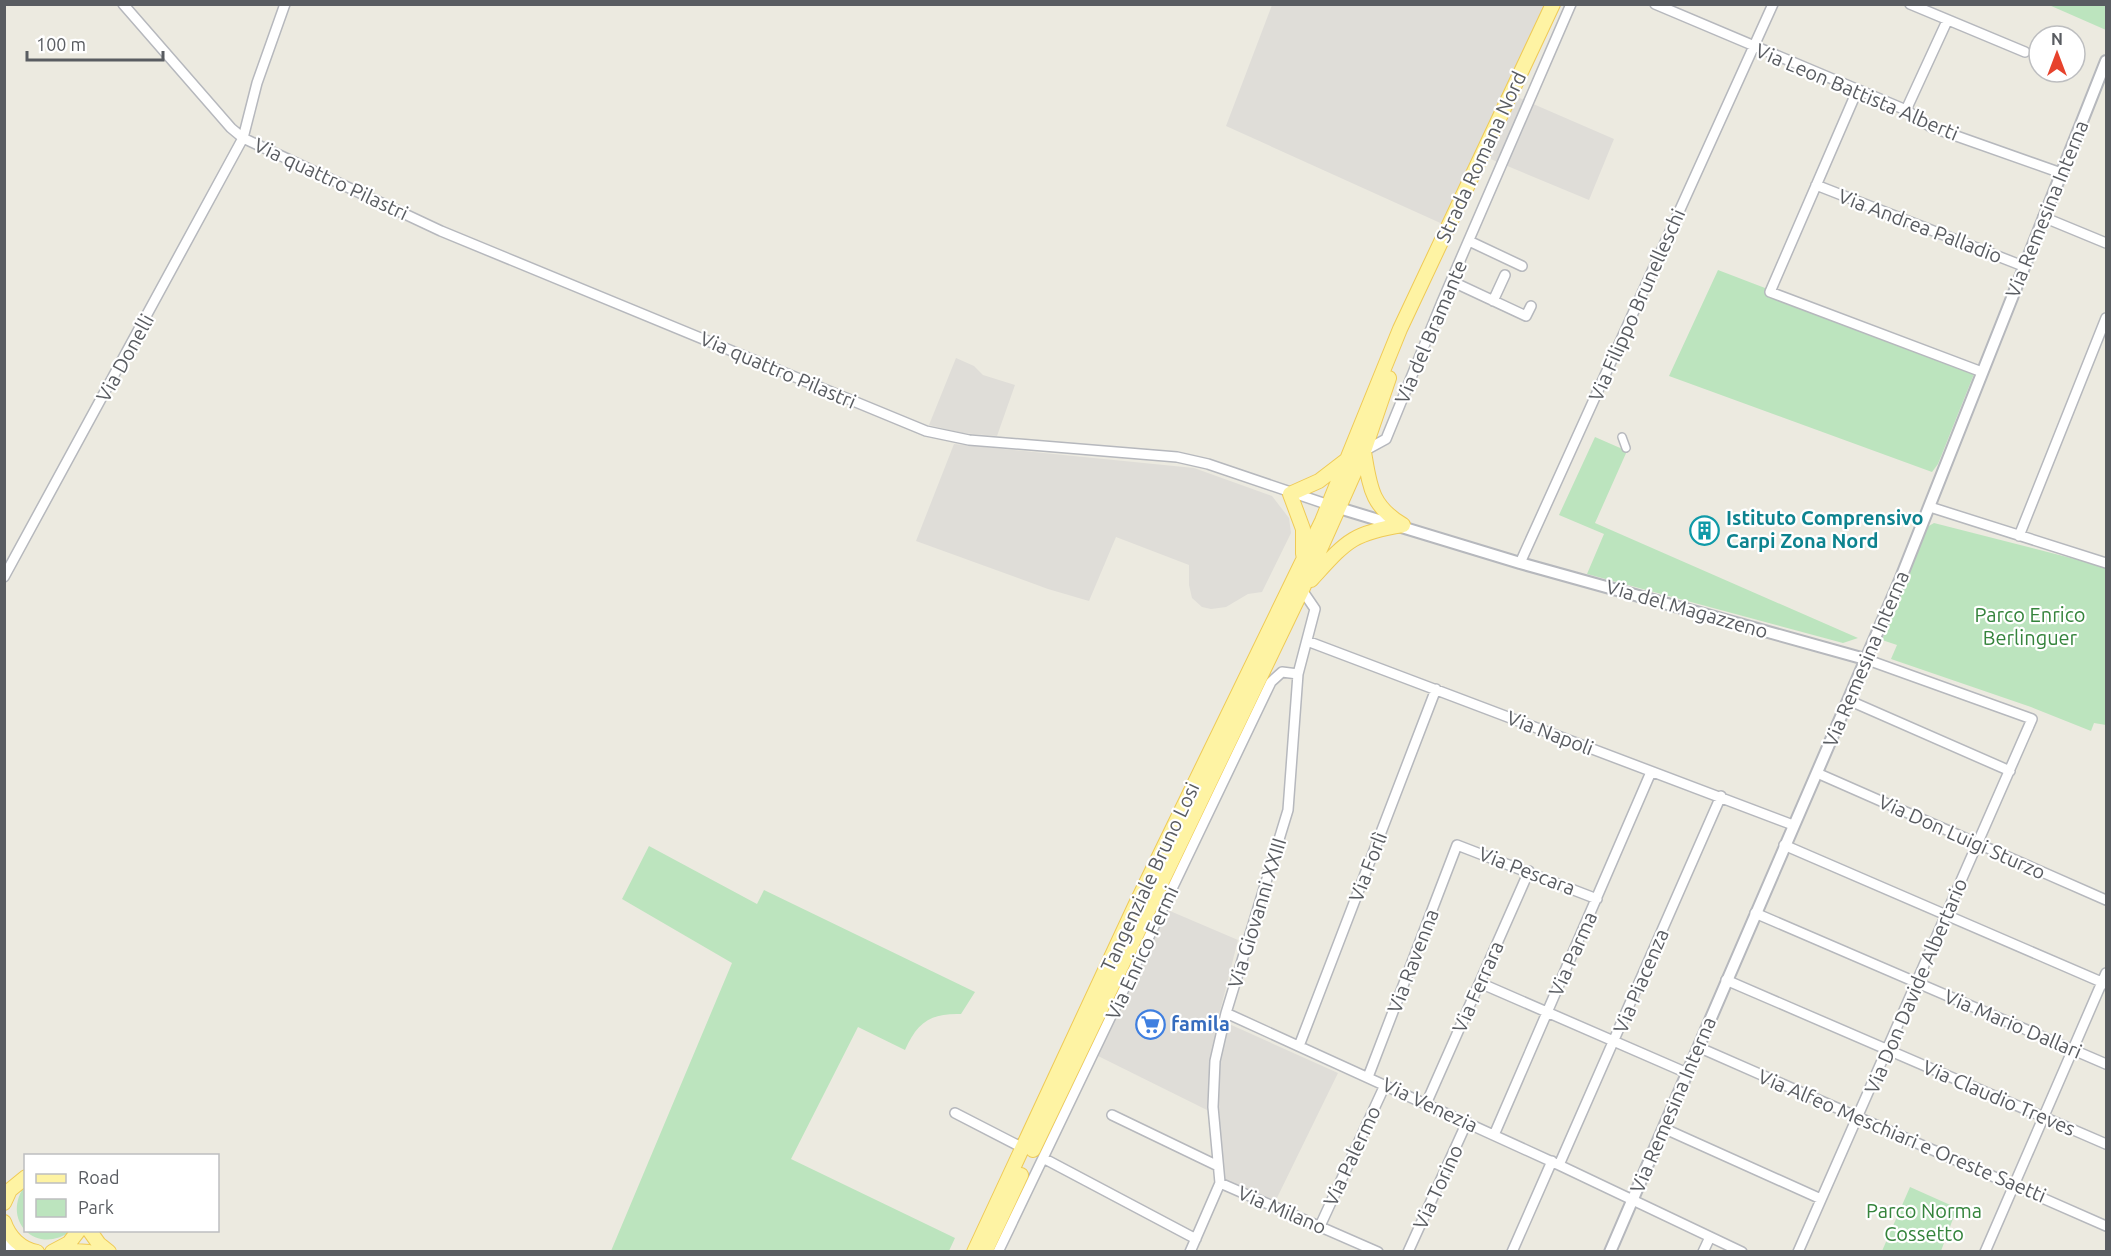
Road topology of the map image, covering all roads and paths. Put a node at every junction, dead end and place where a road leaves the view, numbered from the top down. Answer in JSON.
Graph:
{"nodes":[{"id":1,"x":123,"y":4,"type":"edge"},
{"id":2,"x":285,"y":4,"type":"edge"},
{"id":3,"x":1553,"y":4,"type":"edge"},
{"id":4,"x":1572,"y":4,"type":"edge"},
{"id":5,"x":1655,"y":4,"type":"edge"},
{"id":6,"x":1773,"y":4,"type":"edge"},
{"id":7,"x":1910,"y":4,"type":"edge"},
{"id":8,"x":1947,"y":21,"type":"junction"},
{"id":9,"x":1753,"y":48,"type":"junction"},
{"id":10,"x":2025,"y":52,"type":"dead end"},
{"id":11,"x":2106,"y":61,"type":"edge"},
{"id":12,"x":1857,"y":91,"type":"junction"},
{"id":13,"x":1906,"y":110,"type":"junction"},
{"id":14,"x":243,"y":138,"type":"junction"},
{"id":15,"x":2061,"y":173,"type":"junction"},
{"id":16,"x":1816,"y":185,"type":"junction"},
{"id":17,"x":2043,"y":217,"type":"junction"},
{"id":18,"x":1469,"y":241,"type":"junction"},
{"id":19,"x":2106,"y":243,"type":"edge"},
{"id":20,"x":1522,"y":266,"type":"dead end"},
{"id":21,"x":2023,"y":266,"type":"junction"},
{"id":22,"x":1505,"y":275,"type":"dead end"},
{"id":23,"x":1451,"y":281,"type":"junction"},
{"id":24,"x":1493,"y":301,"type":"junction"},
{"id":25,"x":1531,"y":306,"type":"dead end"},
{"id":26,"x":1411,"y":310,"type":"junction"},
{"id":27,"x":2106,"y":318,"type":"edge"},
{"id":28,"x":1982,"y":372,"type":"junction"},
{"id":29,"x":1622,"y":437,"type":"dead end"},
{"id":30,"x":1626,"y":447,"type":"dead end"},
{"id":31,"x":1364,"y":451,"type":"junction"},
{"id":32,"x":1349,"y":458,"type":"junction"},
{"id":33,"x":1290,"y":494,"type":"junction"},
{"id":34,"x":1334,"y":506,"type":"junction"},
{"id":35,"x":1930,"y":507,"type":"junction"},
{"id":36,"x":1403,"y":525,"type":"junction"},
{"id":37,"x":2019,"y":536,"type":"junction"},
{"id":38,"x":1302,"y":563,"type":"junction"},
{"id":39,"x":1521,"y":563,"type":"junction"},
{"id":40,"x":2106,"y":563,"type":"edge"},
{"id":41,"x":4,"y":577,"type":"edge"},
{"id":42,"x":1302,"y":590,"type":"junction"},
{"id":43,"x":1307,"y":641,"type":"junction"},
{"id":44,"x":1865,"y":659,"type":"junction"},
{"id":45,"x":1298,"y":674,"type":"junction"},
{"id":46,"x":1436,"y":689,"type":"junction"},
{"id":47,"x":1848,"y":700,"type":"junction"},
{"id":48,"x":2032,"y":719,"type":"joint"},
{"id":49,"x":2010,"y":771,"type":"junction"},
{"id":50,"x":1651,"y":772,"type":"junction"},
{"id":51,"x":1817,"y":773,"type":"junction"},
{"id":52,"x":1721,"y":796,"type":"junction"},
{"id":53,"x":1793,"y":825,"type":"junction"},
{"id":54,"x":1978,"y":843,"type":"junction"},
{"id":55,"x":1457,"y":844,"type":"joint"},
{"id":56,"x":1784,"y":845,"type":"junction"},
{"id":57,"x":1528,"y":871,"type":"junction"},
{"id":58,"x":1597,"y":899,"type":"junction"},
{"id":59,"x":2106,"y":900,"type":"edge"},
{"id":60,"x":1755,"y":913,"type":"junction"},
{"id":61,"x":1945,"y":915,"type":"junction"},
{"id":62,"x":2106,"y":973,"type":"edge"},
{"id":63,"x":1726,"y":980,"type":"junction"},
{"id":64,"x":1915,"y":982,"type":"junction"},
{"id":65,"x":1480,"y":983,"type":"junction"},
{"id":66,"x":2104,"y":983,"type":"edge"},
{"id":67,"x":1547,"y":1012,"type":"junction"},
{"id":68,"x":1226,"y":1013,"type":"junction"},
{"id":69,"x":1615,"y":1043,"type":"junction"},
{"id":70,"x":1299,"y":1046,"type":"junction"},
{"id":71,"x":1698,"y":1047,"type":"junction"},
{"id":72,"x":1888,"y":1050,"type":"junction"},
{"id":73,"x":2073,"y":1050,"type":"junction"},
{"id":74,"x":2106,"y":1064,"type":"edge"},
{"id":75,"x":1687,"y":1072,"type":"junction"},
{"id":76,"x":1368,"y":1077,"type":"junction"},
{"id":77,"x":1385,"y":1085,"type":"junction"},
{"id":78,"x":1426,"y":1104,"type":"junction"},
{"id":79,"x":955,"y":1113,"type":"dead end"},
{"id":80,"x":1112,"y":1114,"type":"dead end"},
{"id":81,"x":2043,"y":1117,"type":"junction"},
{"id":82,"x":1858,"y":1118,"type":"junction"},
{"id":83,"x":1467,"y":1122,"type":"junction"},
{"id":84,"x":1663,"y":1128,"type":"junction"},
{"id":85,"x":1494,"y":1135,"type":"junction"},
{"id":86,"x":2106,"y":1144,"type":"edge"},
{"id":87,"x":1033,"y":1153,"type":"junction"},
{"id":88,"x":1556,"y":1163,"type":"junction"},
{"id":89,"x":1218,"y":1166,"type":"junction"},
{"id":90,"x":24,"y":1179,"type":"edge"},
{"id":91,"x":1220,"y":1183,"type":"junction"},
{"id":92,"x":2014,"y":1184,"type":"junction"},
{"id":93,"x":6,"y":1195,"type":"edge"},
{"id":94,"x":1821,"y":1199,"type":"junction"},
{"id":95,"x":1632,"y":1200,"type":"junction"},
{"id":96,"x":1320,"y":1226,"type":"junction"},
{"id":97,"x":2106,"y":1226,"type":"edge"},
{"id":98,"x":6,"y":1228,"type":"edge"},
{"id":99,"x":78,"y":1232,"type":"edge"},
{"id":100,"x":91,"y":1232,"type":"edge"},
{"id":101,"x":1710,"y":1237,"type":"junction"},
{"id":102,"x":1196,"y":1239,"type":"junction"},
{"id":103,"x":11,"y":1251,"type":"edge"},
{"id":104,"x":37,"y":1251,"type":"edge"},
{"id":105,"x":55,"y":1251,"type":"edge"},
{"id":106,"x":89,"y":1251,"type":"edge"},
{"id":107,"x":109,"y":1251,"type":"edge"},
{"id":108,"x":974,"y":1251,"type":"edge"},
{"id":109,"x":986,"y":1251,"type":"edge"},
{"id":110,"x":998,"y":1251,"type":"edge"},
{"id":111,"x":1190,"y":1251,"type":"edge"},
{"id":112,"x":1378,"y":1251,"type":"edge"},
{"id":113,"x":1408,"y":1251,"type":"edge"},
{"id":114,"x":1512,"y":1251,"type":"edge"},
{"id":115,"x":1610,"y":1251,"type":"edge"},
{"id":116,"x":1703,"y":1251,"type":"edge"},
{"id":117,"x":1742,"y":1251,"type":"edge"},
{"id":118,"x":1798,"y":1251,"type":"edge"},
{"id":119,"x":1985,"y":1251,"type":"edge"}],
"edges":[{"from":1,"to":14,"type":"street","name":"Via quattro Pilastri"},
{"from":2,"to":14,"type":"street","name":"Via Donelli"},
{"from":3,"to":26,"type":"main road","name":"Strada Romana Nord"},
{"from":4,"to":18,"type":"street","name":"Via del Bramante"},
{"from":5,"to":9,"type":"street","name":"Via Leon Battista Alberti"},
{"from":6,"to":9,"type":"street","name":"Via Filippo Brunelleschi"},
{"from":7,"to":8,"type":"street"},
{"from":8,"to":10,"type":"street"},
{"from":8,"to":13,"type":"street"},
{"from":9,"to":12,"type":"street","name":"Via Leon Battista Alberti"},
{"from":9,"to":39,"type":"street","name":"Via Filippo Brunelleschi"},
{"from":11,"to":15,"type":"street","name":"Via Remesina Interna"},
{"from":12,"to":13,"type":"street","name":"Via Leon Battista Alberti"},
{"from":12,"to":16,"type":"street"},
{"from":13,"to":15,"type":"street","name":"Via Leon Battista Alberti"},
{"from":14,"to":33,"type":"street","name":"Via quattro Pilastri"},
{"from":14,"to":41,"type":"street","name":"Via Donelli"},
{"from":15,"to":17,"type":"street","name":"Via Remesina Interna"},
{"from":16,"to":21,"type":"street","name":"Via Andrea Palladio"},
{"from":16,"to":28,"type":"street"},
{"from":17,"to":19,"type":"street"},
{"from":17,"to":21,"type":"street","name":"Via Remesina Interna"},
{"from":18,"to":20,"type":"street"},
{"from":18,"to":23,"type":"street","name":"Via del Bramante"},
{"from":21,"to":28,"type":"street","name":"Via Remesina Interna"},
{"from":22,"to":24,"type":"street"},
{"from":23,"to":24,"type":"street"},
{"from":23,"to":31,"type":"street","name":"Via del Bramante"},
{"from":24,"to":25,"type":"street"},
{"from":26,"to":31,"type":"main road","name":"Strada Romana Nord"},
{"from":26,"to":32,"type":"main road","name":"Strada Romana Nord"},
{"from":27,"to":37,"type":"street"},
{"from":28,"to":35,"type":"street","name":"Via Remesina Interna"},
{"from":29,"to":30,"type":"street"},
{"from":31,"to":34,"type":"main road","name":"Strada Romana Nord"},
{"from":31,"to":36,"type":"main road"},
{"from":32,"to":33,"type":"main road"},
{"from":32,"to":34,"type":"main road","name":"Strada Romana Nord"},
{"from":33,"to":34,"type":"street","name":"Via quattro Pilastri"},
{"from":33,"to":38,"type":"main road"},
{"from":34,"to":36,"type":"street","name":"Via del Magazzeno"},
{"from":34,"to":38,"type":"main road","name":"Tangenziale Bruno Losi"},
{"from":34,"to":42,"type":"main road","name":"Tangenziale Bruno Losi"},
{"from":35,"to":37,"type":"street"},
{"from":35,"to":44,"type":"street","name":"Via Remesina Interna"},
{"from":36,"to":39,"type":"street","name":"Via del Magazzeno"},
{"from":36,"to":42,"type":"main road"},
{"from":37,"to":40,"type":"street"},
{"from":38,"to":87,"type":"main road","name":"Tangenziale Bruno Losi"},
{"from":39,"to":44,"type":"street","name":"Via del Magazzeno"},
{"from":42,"to":43,"type":"street","name":"Via Giovanni XXIII"},
{"from":42,"to":87,"type":"main road","name":"Tangenziale Bruno Losi"},
{"from":43,"to":45,"type":"street","name":"Via Giovanni XXIII"},
{"from":43,"to":46,"type":"street","name":"Via Napoli"},
{"from":44,"to":47,"type":"street","name":"Via Remesina Interna"},
{"from":44,"to":48,"type":"street","name":"Via del Magazzeno"},
{"from":45,"to":68,"type":"street","name":"Via Giovanni XXIII"},
{"from":45,"to":87,"type":"street","name":"Via Enrico Fermi"},
{"from":46,"to":50,"type":"street","name":"Via Napoli"},
{"from":46,"to":70,"type":"street","name":"Via Forlì"},
{"from":47,"to":49,"type":"street"},
{"from":47,"to":51,"type":"street","name":"Via Remesina Interna"},
{"from":48,"to":49,"type":"street","name":"Via Don Davide Albertario"},
{"from":49,"to":54,"type":"street","name":"Via Don Davide Albertario"},
{"from":50,"to":52,"type":"street","name":"Via Napoli"},
{"from":50,"to":58,"type":"street","name":"Via Parma"},
{"from":51,"to":53,"type":"street","name":"Via Remesina Interna"},
{"from":51,"to":54,"type":"street","name":"Via Don Luigi Sturzo"},
{"from":52,"to":53,"type":"street","name":"Via Napoli"},
{"from":52,"to":69,"type":"street","name":"Via Piacenza"},
{"from":53,"to":56,"type":"street","name":"Via Remesina Interna"},
{"from":54,"to":59,"type":"street","name":"Via Don Luigi Sturzo"},
{"from":54,"to":61,"type":"street","name":"Via Don Davide Albertario"},
{"from":55,"to":57,"type":"street","name":"Via Pescara"},
{"from":55,"to":76,"type":"street","name":"Via Ravenna"},
{"from":56,"to":60,"type":"street","name":"Via Remesina Interna"},
{"from":56,"to":61,"type":"street"},
{"from":57,"to":58,"type":"street","name":"Via Pescara"},
{"from":57,"to":65,"type":"street","name":"Via Ferrara"},
{"from":58,"to":67,"type":"street","name":"Via Parma"},
{"from":60,"to":63,"type":"street","name":"Via Remesina Interna"},
{"from":60,"to":64,"type":"street","name":"Via Mario Dallari"},
{"from":61,"to":64,"type":"street","name":"Via Don Davide Albertario"},
{"from":61,"to":66,"type":"street"},
{"from":62,"to":66,"type":"street"},
{"from":63,"to":71,"type":"street","name":"Via Remesina Interna"},
{"from":63,"to":72,"type":"street","name":"Via Claudio Treves"},
{"from":64,"to":72,"type":"street","name":"Via Don Davide Albertario"},
{"from":64,"to":73,"type":"street","name":"Via Mario Dallari"},
{"from":65,"to":67,"type":"street"},
{"from":65,"to":78,"type":"street","name":"Via Ferrara"},
{"from":66,"to":73,"type":"street"},
{"from":67,"to":69,"type":"street"},
{"from":67,"to":85,"type":"street","name":"Via Parma"},
{"from":68,"to":70,"type":"street","name":"Via Venezia"},
{"from":68,"to":89,"type":"street","name":"Via Giovanni XXIII"},
{"from":69,"to":75,"type":"street"},
{"from":69,"to":88,"type":"street","name":"Via Piacenza"},
{"from":70,"to":76,"type":"street","name":"Via Venezia"},
{"from":71,"to":75,"type":"street","name":"Via Remesina Interna"},
{"from":71,"to":82,"type":"street","name":"Via Alfeo Meschiari e Oreste Saetti"},
{"from":72,"to":81,"type":"street","name":"Via Claudio Treves"},
{"from":72,"to":82,"type":"street","name":"Via Don Davide Albertario"},
{"from":73,"to":74,"type":"street","name":"Via Mario Dallari"},
{"from":73,"to":81,"type":"street"},
{"from":75,"to":84,"type":"street","name":"Via Remesina Interna"},
{"from":76,"to":77,"type":"street","name":"Via Venezia"},
{"from":77,"to":78,"type":"street","name":"Via Venezia"},
{"from":77,"to":96,"type":"street","name":"Via Palermo"},
{"from":78,"to":83,"type":"street","name":"Via Venezia"},
{"from":79,"to":87,"type":"street"},
{"from":80,"to":89,"type":"street"},
{"from":81,"to":86,"type":"street","name":"Via Claudio Treves"},
{"from":81,"to":92,"type":"street"},
{"from":82,"to":92,"type":"street","name":"Via Alfeo Meschiari e Oreste Saetti"},
{"from":82,"to":94,"type":"street","name":"Via Don Davide Albertario"},
{"from":83,"to":85,"type":"street","name":"Via Venezia"},
{"from":83,"to":113,"type":"street","name":"Via Torino"},
{"from":84,"to":94,"type":"street"},
{"from":84,"to":95,"type":"street","name":"Via Remesina Interna"},
{"from":85,"to":88,"type":"street","name":"Via Venezia"},
{"from":87,"to":102,"type":"street"},
{"from":87,"to":108,"type":"main road","name":"Tangenziale Bruno Losi"},
{"from":87,"to":109,"type":"main road","name":"Tangenziale Bruno Losi"},
{"from":87,"to":110,"type":"street","name":"Via Enrico Fermi"},
{"from":88,"to":95,"type":"street","name":"Via Venezia"},
{"from":88,"to":114,"type":"street","name":"Via Piacenza"},
{"from":89,"to":91,"type":"street","name":"Via Giovanni XXIII"},
{"from":90,"to":93,"type":"main road"},
{"from":91,"to":96,"type":"street","name":"Via Milano"},
{"from":91,"to":102,"type":"street","name":"Via Giovanni XXIII"},
{"from":92,"to":97,"type":"street","name":"Via Alfeo Meschiari e Oreste Saetti"},
{"from":92,"to":119,"type":"street"},
{"from":94,"to":118,"type":"street","name":"Via Don Davide Albertario"},
{"from":95,"to":101,"type":"street","name":"Via Venezia"},
{"from":95,"to":115,"type":"street","name":"Via Remesina Interna"},
{"from":96,"to":112,"type":"street","name":"Via Milano"},
{"from":98,"to":103,"type":"street"},
{"from":98,"to":104,"type":"main road"},
{"from":99,"to":105,"type":"main road"},
{"from":100,"to":107,"type":"main road"},
{"from":101,"to":116,"type":"street"},
{"from":101,"to":117,"type":"street","name":"Via Venezia"},
{"from":102,"to":111,"type":"street","name":"Via Giovanni XXIII"},
{"from":105,"to":106,"type":"main road"}]}
